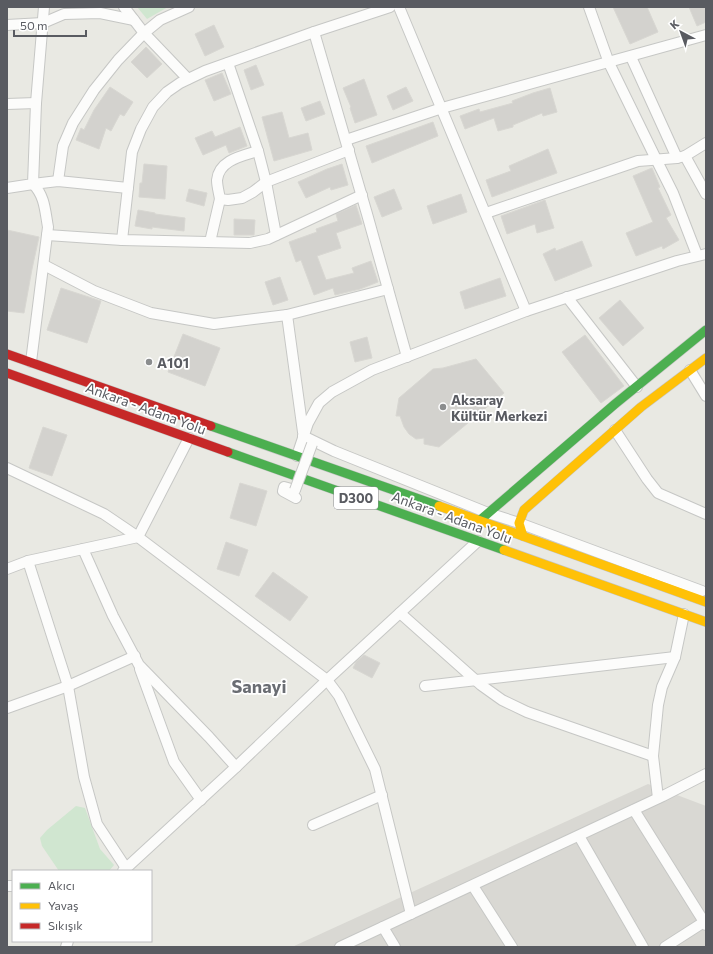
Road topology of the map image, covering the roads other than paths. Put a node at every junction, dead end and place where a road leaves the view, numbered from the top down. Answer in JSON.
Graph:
{"nodes":[{"id":1,"x":44,"y":7,"type":"edge"},
{"id":2,"x":124,"y":7,"type":"edge"},
{"id":3,"x":189,"y":7,"type":"edge"},
{"id":4,"x":390,"y":7,"type":"edge"},
{"id":5,"x":399,"y":7,"type":"edge"},
{"id":6,"x":589,"y":7,"type":"edge"},
{"id":7,"x":134,"y":20,"type":"junction"},
{"id":8,"x":43,"y":23,"type":"junction"},
{"id":9,"x":7,"y":26,"type":"edge"},
{"id":10,"x":314,"y":32,"type":"junction"},
{"id":11,"x":144,"y":33,"type":"junction"},
{"id":12,"x":706,"y":35,"type":"edge"},
{"id":13,"x":631,"y":57,"type":"junction"},
{"id":14,"x":228,"y":63,"type":"junction"},
{"id":15,"x":609,"y":63,"type":"junction"},
{"id":16,"x":188,"y":79,"type":"junction"},
{"id":17,"x":36,"y":103,"type":"junction"},
{"id":18,"x":7,"y":104,"type":"edge"},
{"id":19,"x":442,"y":108,"type":"junction"},
{"id":20,"x":706,"y":143,"type":"edge"},
{"id":21,"x":347,"y":145,"type":"junction"},
{"id":22,"x":258,"y":151,"type":"junction"},
{"id":23,"x":681,"y":157,"type":"junction"},
{"id":24,"x":656,"y":160,"type":"junction"},
{"id":25,"x":58,"y":181,"type":"junction"},
{"id":26,"x":266,"y":182,"type":"junction"},
{"id":27,"x":33,"y":184,"type":"junction"},
{"id":28,"x":7,"y":188,"type":"edge"},
{"id":29,"x":128,"y":188,"type":"junction"},
{"id":30,"x":706,"y":194,"type":"edge"},
{"id":31,"x":362,"y":195,"type":"junction"},
{"id":32,"x":220,"y":199,"type":"junction"},
{"id":33,"x":486,"y":213,"type":"junction"},
{"id":34,"x":47,"y":235,"type":"junction"},
{"id":35,"x":276,"y":235,"type":"junction"},
{"id":36,"x":122,"y":240,"type":"junction"},
{"id":37,"x":210,"y":242,"type":"junction"},
{"id":38,"x":701,"y":255,"type":"edge"},
{"id":39,"x":44,"y":265,"type":"junction"},
{"id":40,"x":388,"y":290,"type":"junction"},
{"id":41,"x":567,"y":298,"type":"junction"},
{"id":42,"x":526,"y":311,"type":"junction"},
{"id":43,"x":287,"y":315,"type":"junction"},
{"id":44,"x":706,"y":330,"type":"edge"},
{"id":45,"x":7,"y":354,"type":"edge"},
{"id":46,"x":407,"y":357,"type":"junction"},
{"id":47,"x":706,"y":358,"type":"edge"},
{"id":48,"x":31,"y":362,"type":"junction"},
{"id":49,"x":690,"y":370,"type":"junction"},
{"id":50,"x":7,"y":373,"type":"edge"},
{"id":51,"x":637,"y":387,"type":"junction"},
{"id":52,"x":706,"y":396,"type":"edge"},
{"id":53,"x":615,"y":430,"type":"junction"},
{"id":54,"x":303,"y":435,"type":"junction"},
{"id":55,"x":189,"y":438,"type":"junction"},
{"id":56,"x":334,"y":451,"type":"junction"},
{"id":57,"x":297,"y":456,"type":"junction"},
{"id":58,"x":7,"y":468,"type":"edge"},
{"id":59,"x":296,"y":494,"type":"dead end"},
{"id":60,"x":488,"y":513,"type":"junction"},
{"id":61,"x":706,"y":514,"type":"edge"},
{"id":62,"x":479,"y":521,"type":"junction"},
{"id":63,"x":519,"y":523,"type":"junction"},
{"id":64,"x":523,"y":536,"type":"junction"},
{"id":65,"x":138,"y":537,"type":"junction"},
{"id":66,"x":478,"y":541,"type":"junction"},
{"id":67,"x":83,"y":549,"type":"junction"},
{"id":68,"x":28,"y":561,"type":"junction"},
{"id":69,"x":7,"y":569,"type":"edge"},
{"id":70,"x":706,"y":593,"type":"edge"},
{"id":71,"x":706,"y":601,"type":"edge"},
{"id":72,"x":400,"y":613,"type":"junction"},
{"id":73,"x":689,"y":616,"type":"junction"},
{"id":74,"x":706,"y":622,"type":"edge"},
{"id":75,"x":706,"y":627,"type":"edge"},
{"id":76,"x":675,"y":657,"type":"junction"},
{"id":77,"x":137,"y":661,"type":"junction"},
{"id":78,"x":327,"y":680,"type":"junction"},
{"id":79,"x":476,"y":680,"type":"junction"},
{"id":80,"x":68,"y":686,"type":"junction"},
{"id":81,"x":425,"y":686,"type":"dead end"},
{"id":82,"x":7,"y":708,"type":"edge"},
{"id":83,"x":653,"y":756,"type":"junction"},
{"id":84,"x":236,"y":768,"type":"junction"},
{"id":85,"x":706,"y":774,"type":"edge"},
{"id":86,"x":382,"y":795,"type":"junction"},
{"id":87,"x":658,"y":798,"type":"junction"},
{"id":88,"x":201,"y":800,"type":"junction"},
{"id":89,"x":634,"y":810,"type":"junction"},
{"id":90,"x":313,"y":825,"type":"dead end"},
{"id":91,"x":579,"y":836,"type":"junction"},
{"id":92,"x":124,"y":870,"type":"edge"},
{"id":93,"x":473,"y":886,"type":"junction"},
{"id":94,"x":411,"y":914,"type":"junction"},
{"id":95,"x":705,"y":923,"type":"edge"},
{"id":96,"x":383,"y":927,"type":"junction"},
{"id":97,"x":340,"y":947,"type":"edge"},
{"id":98,"x":395,"y":947,"type":"edge"},
{"id":99,"x":512,"y":947,"type":"edge"},
{"id":100,"x":643,"y":947,"type":"edge"},
{"id":101,"x":665,"y":947,"type":"edge"}],
"edges":[{"from":1,"to":8,"type":"street"},
{"from":2,"to":7,"type":"street"},
{"from":3,"to":11,"type":"street"},
{"from":4,"to":10,"type":"street"},
{"from":5,"to":19,"type":"street"},
{"from":6,"to":15,"type":"street"},
{"from":7,"to":8,"type":"street"},
{"from":7,"to":11,"type":"street"},
{"from":8,"to":9,"type":"street"},
{"from":8,"to":17,"type":"street"},
{"from":10,"to":14,"type":"street"},
{"from":10,"to":21,"type":"street"},
{"from":11,"to":16,"type":"street"},
{"from":11,"to":25,"type":"street"},
{"from":12,"to":13,"type":"street"},
{"from":13,"to":15,"type":"street"},
{"from":13,"to":23,"type":"street"},
{"from":14,"to":16,"type":"street"},
{"from":14,"to":22,"type":"street"},
{"from":15,"to":19,"type":"street"},
{"from":15,"to":24,"type":"street"},
{"from":16,"to":29,"type":"street"},
{"from":17,"to":18,"type":"street"},
{"from":17,"to":27,"type":"street"},
{"from":19,"to":21,"type":"street"},
{"from":19,"to":33,"type":"street"},
{"from":20,"to":23,"type":"street"},
{"from":21,"to":26,"type":"street"},
{"from":21,"to":31,"type":"street"},
{"from":22,"to":26,"type":"street"},
{"from":22,"to":32,"type":"street"},
{"from":23,"to":24,"type":"street"},
{"from":23,"to":30,"type":"street"},
{"from":24,"to":33,"type":"street"},
{"from":24,"to":38,"type":"street"},
{"from":25,"to":27,"type":"street"},
{"from":25,"to":29,"type":"street"},
{"from":26,"to":32,"type":"street"},
{"from":26,"to":35,"type":"street"},
{"from":27,"to":28,"type":"street"},
{"from":27,"to":34,"type":"street"},
{"from":29,"to":36,"type":"street"},
{"from":31,"to":35,"type":"street"},
{"from":31,"to":40,"type":"street"},
{"from":32,"to":37,"type":"street"},
{"from":33,"to":42,"type":"street"},
{"from":34,"to":36,"type":"street"},
{"from":34,"to":39,"type":"street"},
{"from":35,"to":37,"type":"street"},
{"from":36,"to":37,"type":"street"},
{"from":38,"to":41,"type":"street"},
{"from":39,"to":43,"type":"street"},
{"from":39,"to":48,"type":"street"},
{"from":40,"to":43,"type":"street"},
{"from":40,"to":46,"type":"street"},
{"from":41,"to":42,"type":"street"},
{"from":41,"to":51,"type":"street"},
{"from":42,"to":46,"type":"street"},
{"from":43,"to":54,"type":"street"},
{"from":44,"to":51,"type":"main road"},
{"from":45,"to":48,"type":"main road","name":"Ankara - Adana Yolu","number":"D300"},
{"from":46,"to":54,"type":"street"},
{"from":47,"to":49,"type":"main road"},
{"from":48,"to":57,"type":"main road","name":"Ankara - Adana Yolu","number":"D300"},
{"from":49,"to":52,"type":"street"},
{"from":49,"to":53,"type":"main road"},
{"from":50,"to":55,"type":"main road","name":"Ankara - Adana Yolu","number":"D300"},
{"from":51,"to":60,"type":"main road"},
{"from":53,"to":61,"type":"street"},
{"from":53,"to":63,"type":"main road"},
{"from":54,"to":56,"type":"street"},
{"from":54,"to":57,"type":"street"},
{"from":55,"to":65,"type":"street"},
{"from":55,"to":66,"type":"main road","name":"Ankara - Adana Yolu","number":"D300"},
{"from":56,"to":59,"type":"street","bridge":true},
{"from":56,"to":60,"type":"street"},
{"from":57,"to":62,"type":"main road","name":"Ankara - Adana Yolu","number":"D300"},
{"from":58,"to":65,"type":"street"},
{"from":60,"to":62,"type":"main road"},
{"from":60,"to":63,"type":"street"},
{"from":62,"to":64,"type":"main road","name":"Ankara - Adana Yolu","number":"D300"},
{"from":63,"to":64,"type":"main road"},
{"from":63,"to":70,"type":"street"},
{"from":64,"to":71,"type":"main road","name":"Ankara - Adana Yolu","number":"D300"},
{"from":65,"to":67,"type":"street"},
{"from":65,"to":78,"type":"street"},
{"from":66,"to":72,"type":"street"},
{"from":66,"to":73,"type":"main road","name":"Ankara - Adana Yolu","number":"D300"},
{"from":67,"to":68,"type":"street"},
{"from":67,"to":77,"type":"street"},
{"from":68,"to":69,"type":"street"},
{"from":68,"to":80,"type":"street"},
{"from":72,"to":78,"type":"street"},
{"from":72,"to":79,"type":"street"},
{"from":73,"to":74,"type":"main road","name":"Ankara - Adana Yolu","number":"D300"},
{"from":73,"to":75,"type":"main road"},
{"from":73,"to":76,"type":"street"},
{"from":76,"to":79,"type":"street"},
{"from":76,"to":83,"type":"street"},
{"from":77,"to":80,"type":"street"},
{"from":77,"to":84,"type":"street"},
{"from":77,"to":88,"type":"street"},
{"from":78,"to":84,"type":"street"},
{"from":78,"to":86,"type":"street"},
{"from":79,"to":81,"type":"street"},
{"from":79,"to":83,"type":"street"},
{"from":80,"to":82,"type":"street"},
{"from":80,"to":92,"type":"street"},
{"from":83,"to":87,"type":"street"},
{"from":84,"to":88,"type":"street"},
{"from":85,"to":87,"type":"street"},
{"from":86,"to":90,"type":"street"},
{"from":86,"to":94,"type":"street"},
{"from":87,"to":89,"type":"street"},
{"from":88,"to":92,"type":"street"},
{"from":89,"to":91,"type":"street"},
{"from":89,"to":95,"type":"street"},
{"from":91,"to":93,"type":"street"},
{"from":91,"to":100,"type":"street"},
{"from":93,"to":94,"type":"street"},
{"from":93,"to":99,"type":"street"},
{"from":94,"to":96,"type":"street"},
{"from":95,"to":101,"type":"street"},
{"from":96,"to":97,"type":"street"},
{"from":96,"to":98,"type":"street"}]}
